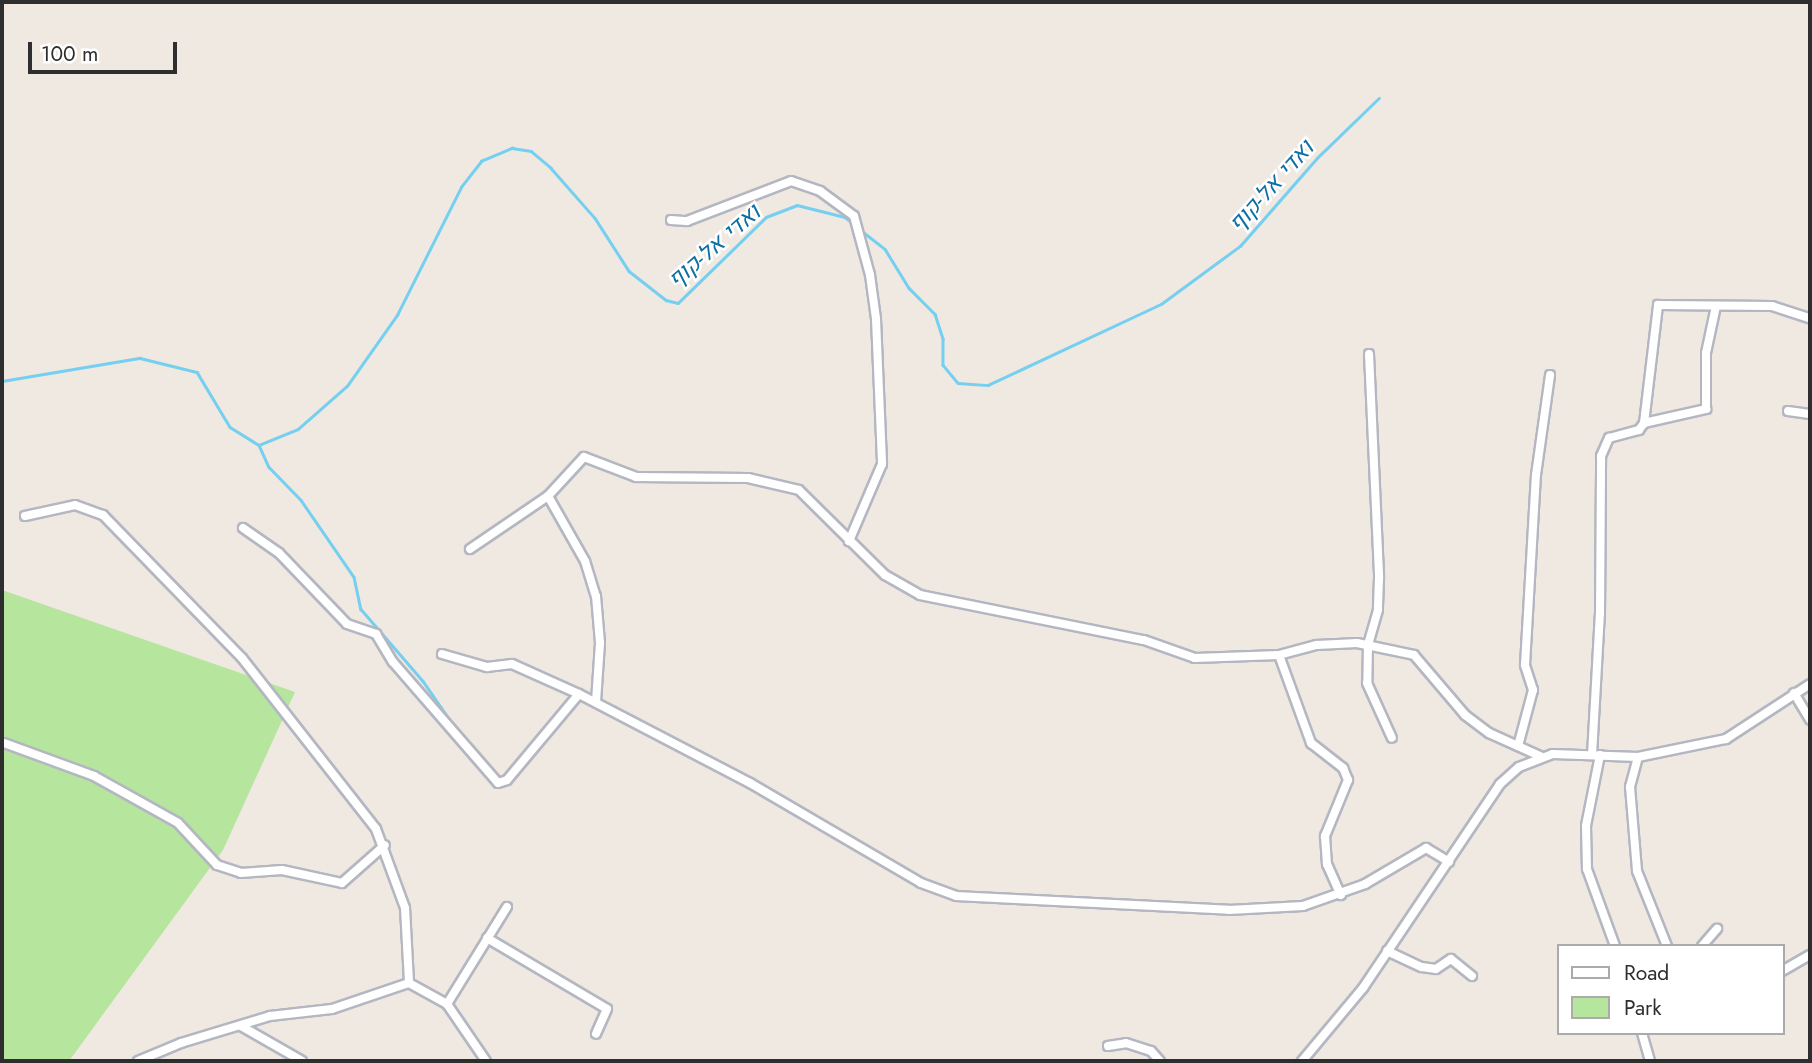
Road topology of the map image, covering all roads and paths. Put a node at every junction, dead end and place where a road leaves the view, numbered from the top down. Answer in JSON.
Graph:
{"nodes":[{"id":1,"x":671,"y":220,"type":"dead end"},
{"id":2,"x":1716,"y":306,"type":"junction"},
{"id":3,"x":1810,"y":318,"type":"edge"},
{"id":4,"x":1369,"y":354,"type":"dead end"},
{"id":5,"x":1550,"y":375,"type":"dead end"},
{"id":6,"x":1788,"y":411,"type":"dead end"},
{"id":7,"x":1810,"y":414,"type":"edge"},
{"id":8,"x":1644,"y":423,"type":"junction"},
{"id":9,"x":548,"y":496,"type":"junction"},
{"id":10,"x":24,"y":516,"type":"dead end"},
{"id":11,"x":243,"y":528,"type":"dead end"},
{"id":12,"x":849,"y":541,"type":"junction"},
{"id":13,"x":470,"y":549,"type":"dead end"},
{"id":14,"x":1368,"y":644,"type":"junction"},
{"id":15,"x":442,"y":654,"type":"dead end"},
{"id":16,"x":1279,"y":655,"type":"junction"},
{"id":17,"x":1810,"y":684,"type":"edge"},
{"id":18,"x":1794,"y":693,"type":"junction"},
{"id":19,"x":579,"y":694,"type":"junction"},
{"id":20,"x":596,"y":702,"type":"junction"},
{"id":21,"x":1810,"y":720,"type":"edge"},
{"id":22,"x":1392,"y":738,"type":"dead end"},
{"id":23,"x":4,"y":743,"type":"dead end"},
{"id":24,"x":1518,"y":746,"type":"junction"},
{"id":25,"x":1596,"y":755,"type":"junction"},
{"id":26,"x":1542,"y":757,"type":"junction"},
{"id":27,"x":1638,"y":758,"type":"junction"},
{"id":28,"x":385,"y":845,"type":"junction"},
{"id":29,"x":1449,"y":862,"type":"junction"},
{"id":30,"x":1341,"y":895,"type":"junction"},
{"id":31,"x":507,"y":907,"type":"dead end"},
{"id":32,"x":1717,"y":929,"type":"dead end"},
{"id":33,"x":487,"y":939,"type":"junction"},
{"id":34,"x":1614,"y":944,"type":"edge"},
{"id":35,"x":1666,"y":944,"type":"edge"},
{"id":36,"x":1704,"y":944,"type":"edge"},
{"id":37,"x":1387,"y":951,"type":"junction"},
{"id":38,"x":1810,"y":955,"type":"edge"},
{"id":39,"x":1784,"y":970,"type":"edge"},
{"id":40,"x":1472,"y":976,"type":"dead end"},
{"id":41,"x":408,"y":983,"type":"junction"},
{"id":42,"x":447,"y":1004,"type":"junction"},
{"id":43,"x":241,"y":1026,"type":"junction"},
{"id":44,"x":596,"y":1034,"type":"dead end"},
{"id":45,"x":1644,"y":1035,"type":"edge"},
{"id":46,"x":1108,"y":1046,"type":"dead end"},
{"id":47,"x":138,"y":1061,"type":"edge"},
{"id":48,"x":302,"y":1061,"type":"edge"},
{"id":49,"x":486,"y":1061,"type":"edge"},
{"id":50,"x":1160,"y":1061,"type":"edge"},
{"id":51,"x":1302,"y":1061,"type":"edge"},
{"id":52,"x":1650,"y":1061,"type":"edge"}],
"edges":[{"from":1,"to":12,"type":"street"},
{"from":2,"to":3,"type":"street"},
{"from":2,"to":8,"type":"street"},
{"from":2,"to":8,"type":"street"},
{"from":4,"to":14,"type":"street"},
{"from":5,"to":24,"type":"street"},
{"from":6,"to":7,"type":"street"},
{"from":8,"to":25,"type":"street"},
{"from":9,"to":12,"type":"street"},
{"from":9,"to":13,"type":"street"},
{"from":9,"to":20,"type":"street"},
{"from":10,"to":28,"type":"street"},
{"from":11,"to":19,"type":"street"},
{"from":12,"to":16,"type":"street"},
{"from":14,"to":16,"type":"street"},
{"from":14,"to":22,"type":"street"},
{"from":14,"to":24,"type":"street"},
{"from":15,"to":19,"type":"street"},
{"from":16,"to":30,"type":"street"},
{"from":17,"to":18,"type":"street"},
{"from":18,"to":21,"type":"street"},
{"from":18,"to":27,"type":"street"},
{"from":19,"to":20,"type":"street"},
{"from":20,"to":30,"type":"street"},
{"from":23,"to":28,"type":"street"},
{"from":24,"to":26,"type":"street"},
{"from":25,"to":26,"type":"street"},
{"from":25,"to":27,"type":"street"},
{"from":25,"to":34,"type":"street"},
{"from":26,"to":29,"type":"street"},
{"from":27,"to":35,"type":"street"},
{"from":28,"to":41,"type":"street"},
{"from":29,"to":30,"type":"street"},
{"from":29,"to":37,"type":"street"},
{"from":31,"to":33,"type":"street"},
{"from":32,"to":36,"type":"street"},
{"from":33,"to":42,"type":"street"},
{"from":33,"to":44,"type":"street"},
{"from":37,"to":40,"type":"street"},
{"from":37,"to":51,"type":"street"},
{"from":38,"to":39,"type":"street"},
{"from":41,"to":42,"type":"street"},
{"from":41,"to":43,"type":"street"},
{"from":42,"to":49,"type":"street"},
{"from":43,"to":47,"type":"street"},
{"from":43,"to":48,"type":"street"},
{"from":45,"to":52,"type":"street"},
{"from":46,"to":50,"type":"street"}]}
